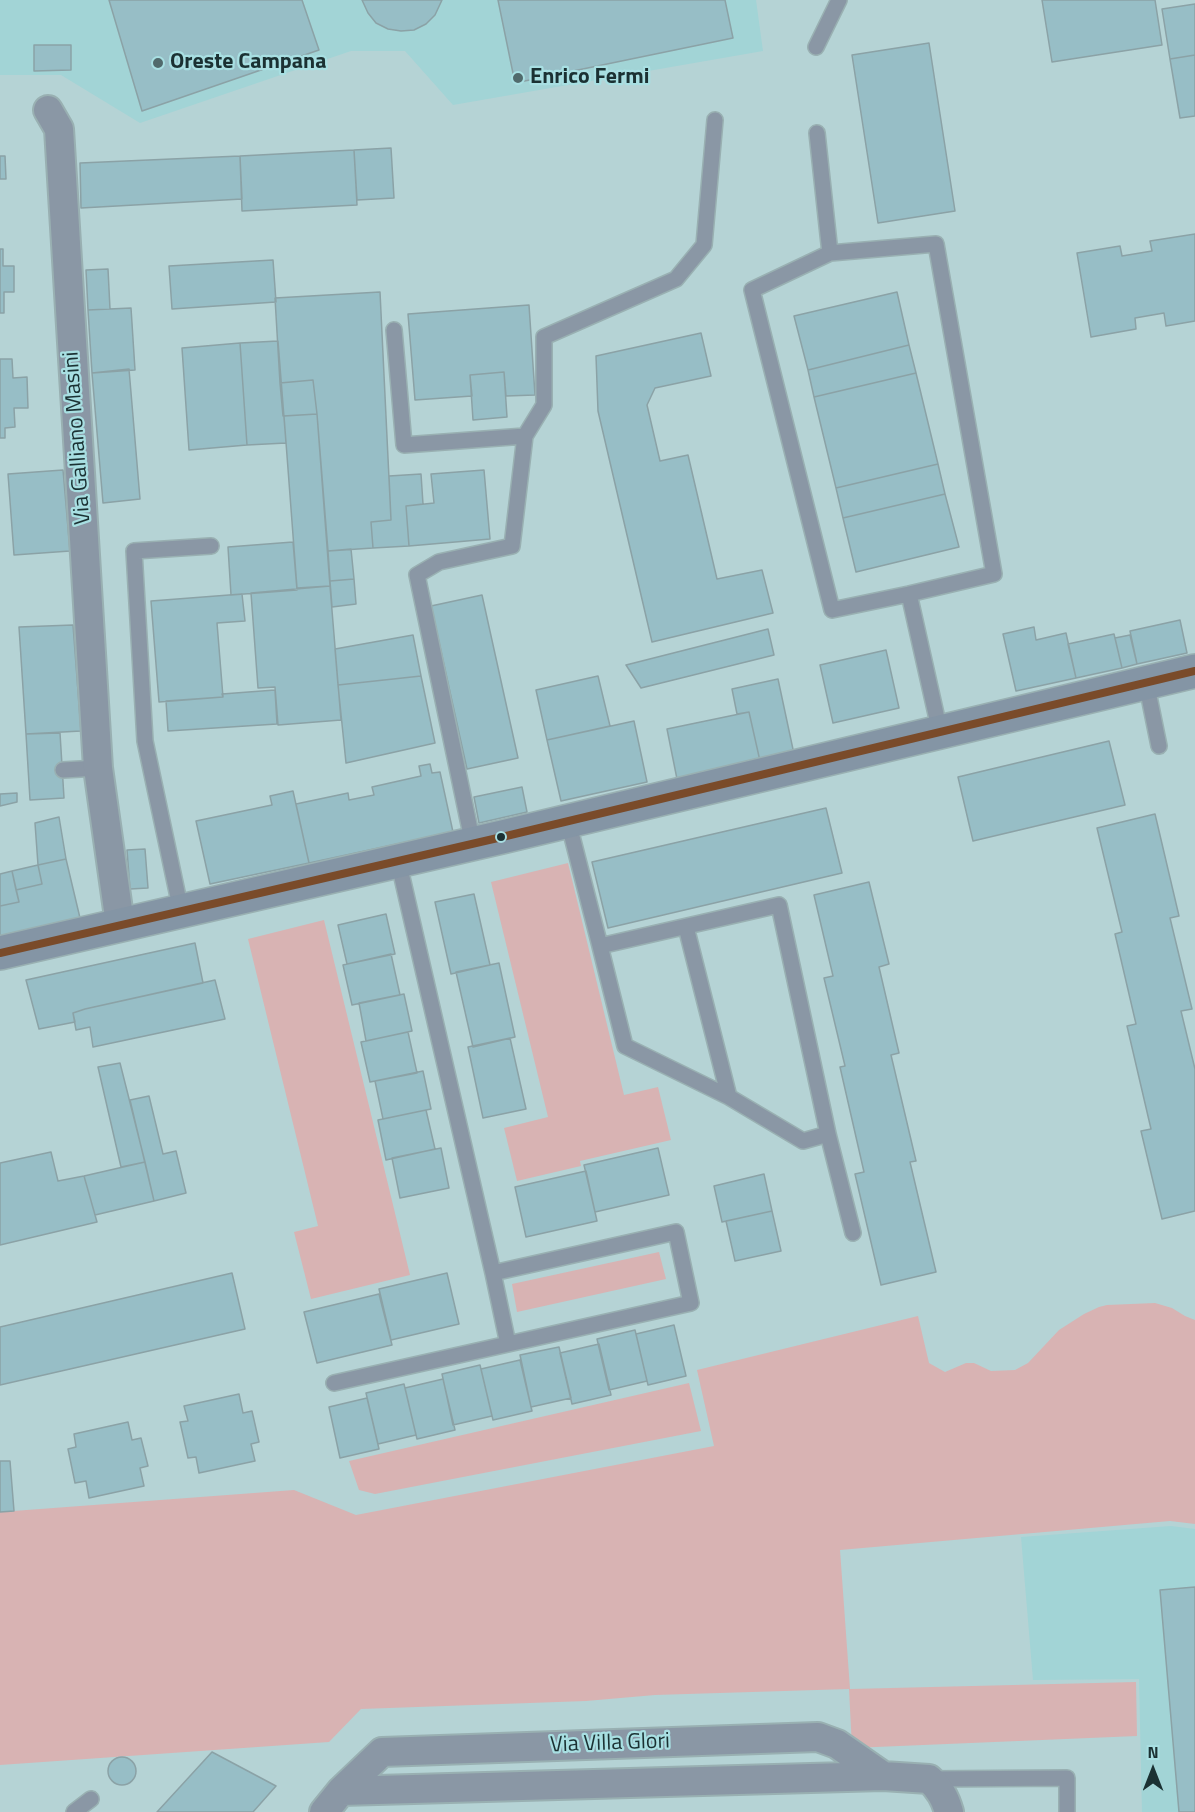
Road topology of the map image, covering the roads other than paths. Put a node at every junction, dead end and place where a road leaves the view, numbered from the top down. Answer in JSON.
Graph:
{"nodes":[{"id":1,"x":839,"y":0,"type":"edge"},
{"id":2,"x":816,"y":47,"type":"dead end"},
{"id":3,"x":48,"y":110,"type":"dead end"},
{"id":4,"x":715,"y":120,"type":"dead end"},
{"id":5,"x":818,"y":133,"type":"dead end"},
{"id":6,"x":830,"y":253,"type":"junction"},
{"id":7,"x":394,"y":330,"type":"dead end"},
{"id":8,"x":525,"y":436,"type":"junction"},
{"id":9,"x":211,"y":546,"type":"dead end"},
{"id":10,"x":909,"y":594,"type":"junction"},
{"id":11,"x":1195,"y":671,"type":"edge"},
{"id":12,"x":1146,"y":682,"type":"junction"},
{"id":13,"x":940,"y":732,"type":"junction"},
{"id":14,"x":1159,"y":746,"type":"dead end"},
{"id":15,"x":98,"y":768,"type":"junction"},
{"id":16,"x":63,"y":770,"type":"dead end"},
{"id":17,"x":568,"y":821,"type":"junction"},
{"id":18,"x":472,"y":844,"type":"junction"},
{"id":19,"x":399,"y":860,"type":"junction"},
{"id":20,"x":181,"y":911,"type":"junction"},
{"id":21,"x":120,"y":924,"type":"junction"},
{"id":22,"x":686,"y":927,"type":"junction"},
{"id":23,"x":600,"y":946,"type":"junction"},
{"id":24,"x":0,"y":953,"type":"edge"},
{"id":25,"x":729,"y":1097,"type":"junction"},
{"id":26,"x":828,"y":1134,"type":"junction"},
{"id":27,"x":853,"y":1233,"type":"dead end"},
{"id":28,"x":493,"y":1274,"type":"junction"},
{"id":29,"x":508,"y":1344,"type":"junction"},
{"id":30,"x":334,"y":1383,"type":"dead end"},
{"id":31,"x":883,"y":1776,"type":"junction"},
{"id":32,"x":929,"y":1779,"type":"junction"},
{"id":33,"x":91,"y":1799,"type":"dead end"},
{"id":34,"x":333,"y":1801,"type":"edge"},
{"id":35,"x":74,"y":1812,"type":"edge"},
{"id":36,"x":949,"y":1812,"type":"edge"},
{"id":37,"x":1067,"y":1812,"type":"edge"}],
"edges":[{"from":1,"to":2,"type":"lane"},
{"from":3,"to":15,"type":"street","name":"Via Galliano Masini"},
{"from":4,"to":8,"type":"lane"},
{"from":5,"to":6,"type":"lane"},
{"from":6,"to":10,"type":"lane"},
{"from":6,"to":10,"type":"lane"},
{"from":7,"to":8,"type":"lane"},
{"from":8,"to":18,"type":"lane"},
{"from":9,"to":20,"type":"lane"},
{"from":10,"to":13,"type":"lane"},
{"from":11,"to":12,"type":"street"},
{"from":12,"to":13,"type":"street"},
{"from":12,"to":14,"type":"lane"},
{"from":13,"to":17,"type":"street"},
{"from":15,"to":16,"type":"lane"},
{"from":15,"to":21,"type":"street","name":"Via Galliano Masini"},
{"from":17,"to":18,"type":"street"},
{"from":17,"to":23,"type":"lane"},
{"from":18,"to":19,"type":"street"},
{"from":19,"to":20,"type":"street"},
{"from":19,"to":28,"type":"lane"},
{"from":20,"to":21,"type":"street"},
{"from":21,"to":24,"type":"street"},
{"from":22,"to":23,"type":"lane"},
{"from":22,"to":25,"type":"lane"},
{"from":22,"to":26,"type":"lane"},
{"from":23,"to":25,"type":"lane"},
{"from":25,"to":26,"type":"lane"},
{"from":26,"to":27,"type":"lane"},
{"from":28,"to":29,"type":"lane"},
{"from":28,"to":29,"type":"lane"},
{"from":29,"to":30,"type":"lane"},
{"from":31,"to":32,"type":"street","name":"Via Villa Glori"},
{"from":31,"to":34,"type":"street","name":"Via Villa Glori"},
{"from":31,"to":34,"type":"street","name":"Via Villa Glori"},
{"from":32,"to":36,"type":"street"},
{"from":32,"to":37,"type":"lane"},
{"from":33,"to":35,"type":"lane"}]}
